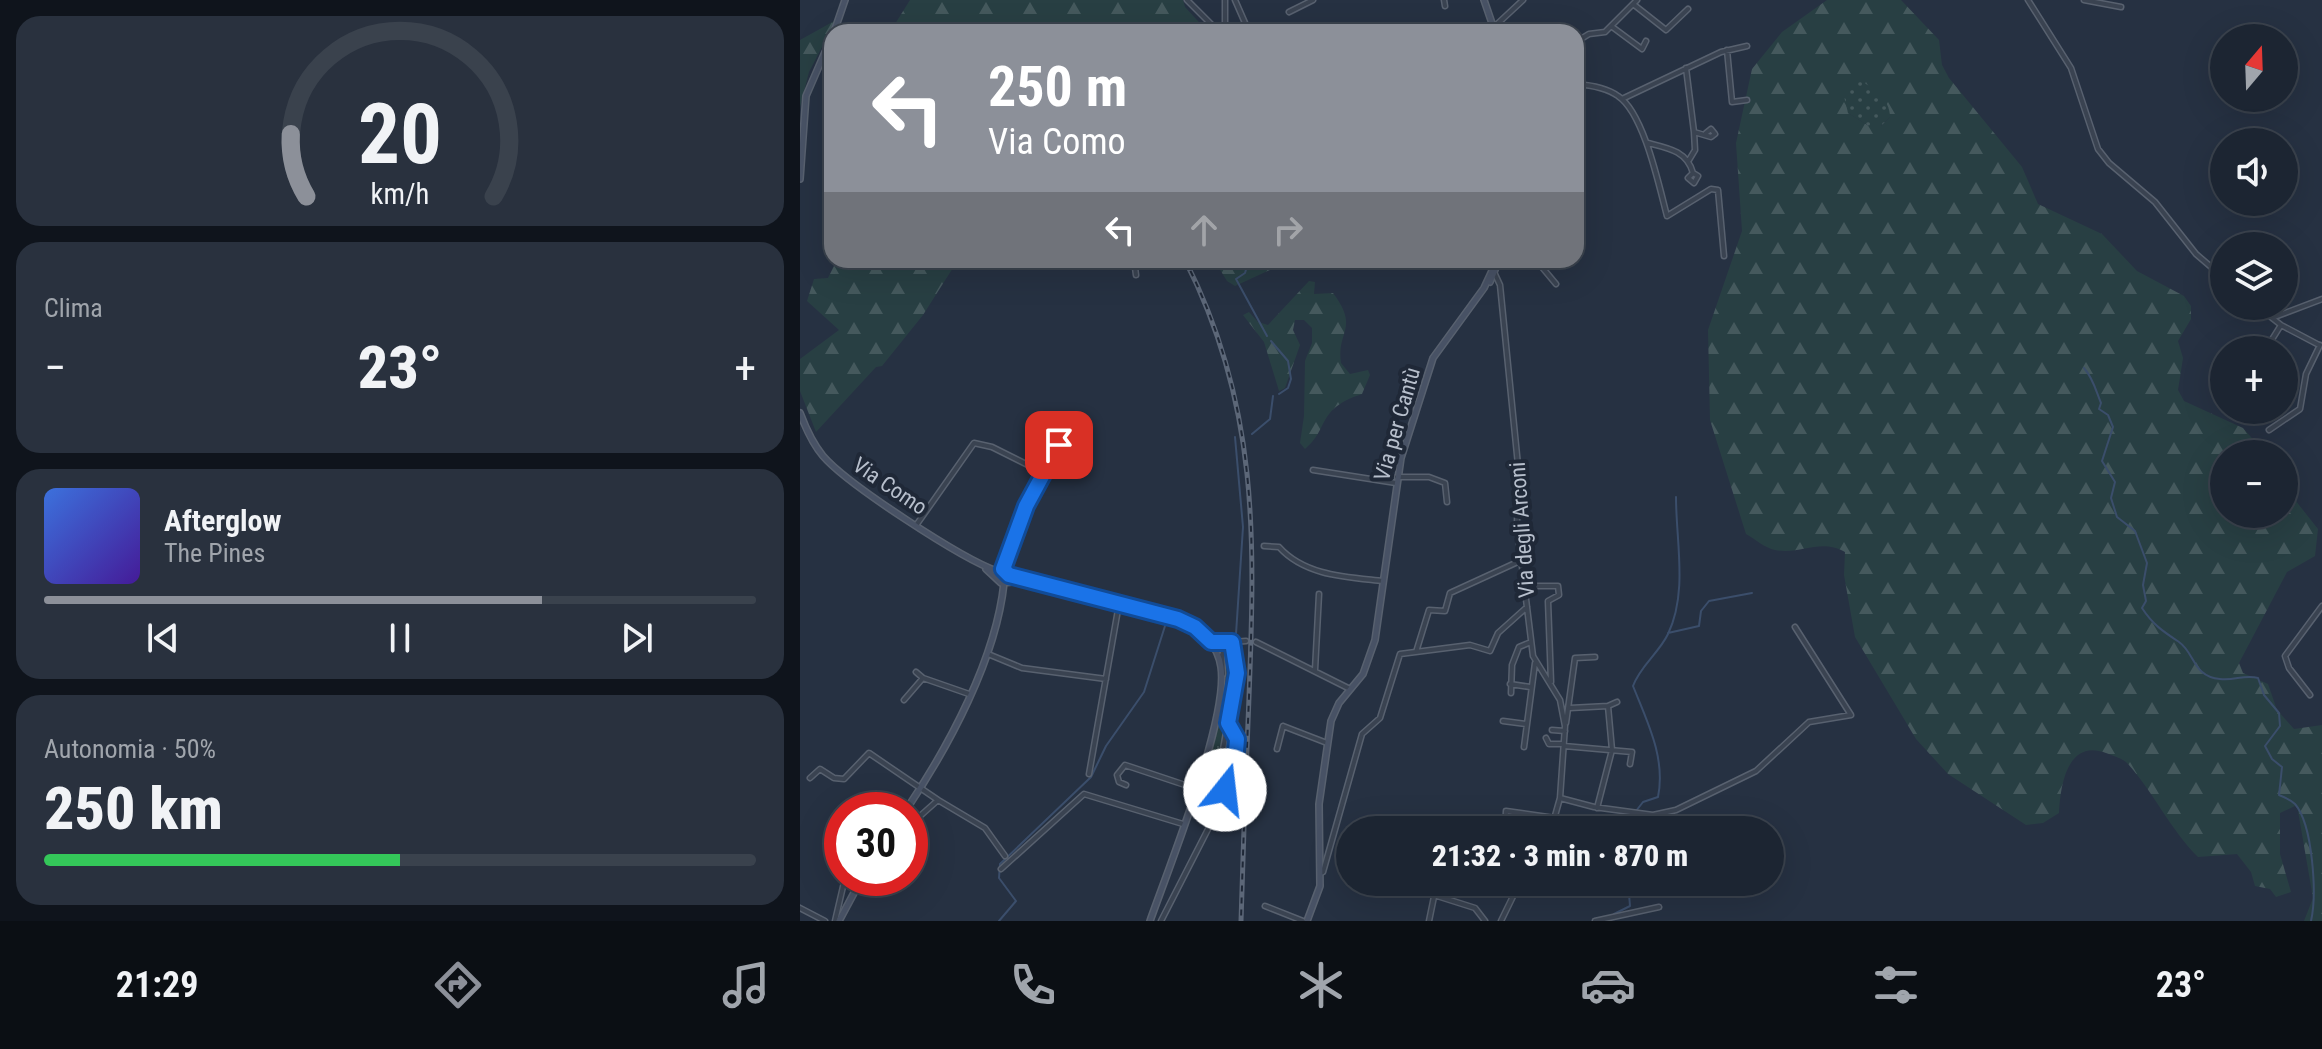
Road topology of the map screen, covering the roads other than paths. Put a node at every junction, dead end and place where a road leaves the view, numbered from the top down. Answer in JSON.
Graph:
{"nodes":[{"id":1,"x":845,"y":0,"type":"edge"},
{"id":2,"x":1187,"y":0,"type":"edge"},
{"id":3,"x":1225,"y":0,"type":"edge"},
{"id":4,"x":1235,"y":0,"type":"edge"},
{"id":5,"x":1313,"y":0,"type":"edge"},
{"id":6,"x":1484,"y":0,"type":"edge"},
{"id":7,"x":1523,"y":0,"type":"edge"},
{"id":8,"x":2028,"y":0,"type":"edge"},
{"id":9,"x":2084,"y":0,"type":"edge"},
{"id":10,"x":1635,"y":2,"type":"edge"},
{"id":11,"x":2121,"y":7,"type":"dead end"},
{"id":12,"x":1688,"y":9,"type":"dead end"},
{"id":13,"x":1289,"y":12,"type":"dead end"},
{"id":14,"x":837,"y":24,"type":"edge"},
{"id":15,"x":1213,"y":24,"type":"edge"},
{"id":16,"x":1223,"y":24,"type":"edge"},
{"id":17,"x":1246,"y":24,"type":"edge"},
{"id":18,"x":1492,"y":24,"type":"edge"},
{"id":19,"x":1500,"y":24,"type":"edge"},
{"id":20,"x":1611,"y":26,"type":"junction"},
{"id":21,"x":1584,"y":37,"type":"edge"},
{"id":22,"x":1646,"y":41,"type":"dead end"},
{"id":23,"x":1747,"y":46,"type":"dead end"},
{"id":24,"x":1727,"y":50,"type":"junction"},
{"id":25,"x":824,"y":55,"type":"edge"},
{"id":26,"x":1686,"y":68,"type":"junction"},
{"id":27,"x":1584,"y":86,"type":"edge"},
{"id":28,"x":1622,"y":99,"type":"junction"},
{"id":29,"x":1747,"y":100,"type":"dead end"},
{"id":30,"x":1694,"y":132,"type":"junction"},
{"id":31,"x":1706,"y":133,"type":"dead end"},
{"id":32,"x":1648,"y":143,"type":"junction"},
{"id":33,"x":1689,"y":160,"type":"junction"},
{"id":34,"x":1693,"y":173,"type":"dead end"},
{"id":35,"x":800,"y":179,"type":"edge"},
{"id":36,"x":1724,"y":256,"type":"dead end"},
{"id":37,"x":2210,"y":266,"type":"edge"},
{"id":38,"x":1135,"y":268,"type":"edge"},
{"id":39,"x":1495,"y":268,"type":"edge"},
{"id":40,"x":1543,"y":268,"type":"edge"},
{"id":41,"x":1494,"y":272,"type":"junction"},
{"id":42,"x":1136,"y":275,"type":"dead end"},
{"id":43,"x":1489,"y":282,"type":"junction"},
{"id":44,"x":1556,"y":284,"type":"dead end"},
{"id":45,"x":1500,"y":285,"type":"junction"},
{"id":46,"x":1484,"y":288,"type":"junction"},
{"id":47,"x":2322,"y":299,"type":"edge"},
{"id":48,"x":2298,"y":308,"type":"edge"},
{"id":49,"x":2275,"y":320,"type":"edge"},
{"id":50,"x":2281,"y":325,"type":"junction"},
{"id":51,"x":2274,"y":336,"type":"edge"},
{"id":52,"x":2321,"y":346,"type":"edge"},
{"id":53,"x":800,"y":413,"type":"edge"},
{"id":54,"x":2269,"y":430,"type":"dead end"},
{"id":55,"x":1059,"y":445,"type":"dead end"},
{"id":56,"x":1313,"y":470,"type":"dead end"},
{"id":57,"x":1044,"y":473,"type":"junction"},
{"id":58,"x":1396,"y":480,"type":"junction"},
{"id":59,"x":1447,"y":502,"type":"dead end"},
{"id":60,"x":917,"y":524,"type":"junction"},
{"id":61,"x":1264,"y":546,"type":"dead end"},
{"id":62,"x":1522,"y":560,"type":"junction"},
{"id":63,"x":1002,"y":577,"type":"junction"},
{"id":64,"x":1383,"y":581,"type":"junction"},
{"id":65,"x":1525,"y":586,"type":"junction"},
{"id":66,"x":1319,"y":594,"type":"dead end"},
{"id":67,"x":1119,"y":604,"type":"junction"},
{"id":68,"x":2322,"y":606,"type":"edge"},
{"id":69,"x":1527,"y":607,"type":"junction"},
{"id":70,"x":1795,"y":627,"type":"dead end"},
{"id":71,"x":1246,"y":641,"type":"dead end"},
{"id":72,"x":1256,"y":642,"type":"dead end"},
{"id":73,"x":1531,"y":642,"type":"junction"},
{"id":74,"x":1230,"y":643,"type":"junction"},
{"id":75,"x":1212,"y":644,"type":"junction"},
{"id":76,"x":1416,"y":652,"type":"junction"},
{"id":77,"x":986,"y":654,"type":"junction"},
{"id":78,"x":1595,"y":657,"type":"dead end"},
{"id":79,"x":1535,"y":663,"type":"junction"},
{"id":80,"x":1315,"y":670,"type":"junction"},
{"id":81,"x":916,"y":672,"type":"dead end"},
{"id":82,"x":1222,"y":676,"type":"junction"},
{"id":83,"x":923,"y":678,"type":"junction"},
{"id":84,"x":1106,"y":679,"type":"junction"},
{"id":85,"x":1510,"y":684,"type":"junction"},
{"id":86,"x":1551,"y":684,"type":"junction"},
{"id":87,"x":1530,"y":687,"type":"junction"},
{"id":88,"x":1350,"y":689,"type":"junction"},
{"id":89,"x":1511,"y":693,"type":"dead end"},
{"id":90,"x":969,"y":694,"type":"junction"},
{"id":91,"x":2310,"y":695,"type":"dead end"},
{"id":92,"x":904,"y":700,"type":"dead end"},
{"id":93,"x":1617,"y":702,"type":"dead end"},
{"id":94,"x":1608,"y":706,"type":"junction"},
{"id":95,"x":1570,"y":708,"type":"junction"},
{"id":96,"x":1503,"y":721,"type":"dead end"},
{"id":97,"x":1228,"y":723,"type":"junction"},
{"id":98,"x":1526,"y":724,"type":"junction"},
{"id":99,"x":1565,"y":728,"type":"junction"},
{"id":100,"x":1552,"y":730,"type":"dead end"},
{"id":101,"x":1546,"y":738,"type":"dead end"},
{"id":102,"x":1327,"y":743,"type":"junction"},
{"id":103,"x":1564,"y":745,"type":"junction"},
{"id":104,"x":1524,"y":747,"type":"dead end"},
{"id":105,"x":1277,"y":749,"type":"dead end"},
{"id":106,"x":1612,"y":750,"type":"junction"},
{"id":107,"x":1630,"y":764,"type":"dead end"},
{"id":108,"x":1089,"y":774,"type":"dead end"},
{"id":109,"x":810,"y":778,"type":"dead end"},
{"id":110,"x":1224,"y":784,"type":"junction"},
{"id":111,"x":1126,"y":785,"type":"dead end"},
{"id":112,"x":922,"y":786,"type":"junction"},
{"id":113,"x":1194,"y":788,"type":"junction"},
{"id":114,"x":918,"y":792,"type":"edge"},
{"id":115,"x":1560,"y":798,"type":"junction"},
{"id":116,"x":938,"y":800,"type":"junction"},
{"id":117,"x":1597,"y":808,"type":"junction"},
{"id":118,"x":928,"y":809,"type":"edge"},
{"id":119,"x":1506,"y":816,"type":"edge"},
{"id":120,"x":1541,"y":816,"type":"edge"},
{"id":121,"x":1556,"y":816,"type":"edge"},
{"id":122,"x":1183,"y":824,"type":"junction"},
{"id":123,"x":1005,"y":856,"type":"dead end"},
{"id":124,"x":1001,"y":869,"type":"dead end"},
{"id":125,"x":1320,"y":873,"type":"junction"},
{"id":126,"x":842,"y":896,"type":"edge"},
{"id":127,"x":852,"y":896,"type":"edge"},
{"id":128,"x":1434,"y":896,"type":"edge"},
{"id":129,"x":1437,"y":896,"type":"edge"},
{"id":130,"x":1513,"y":896,"type":"edge"},
{"id":131,"x":1265,"y":906,"type":"dead end"},
{"id":132,"x":1659,"y":907,"type":"dead end"},
{"id":133,"x":800,"y":908,"type":"edge"},
{"id":134,"x":825,"y":921,"type":"edge"},
{"id":135,"x":837,"y":921,"type":"edge"},
{"id":136,"x":1150,"y":921,"type":"edge"},
{"id":137,"x":1161,"y":921,"type":"edge"},
{"id":138,"x":1305,"y":921,"type":"edge"},
{"id":139,"x":1429,"y":921,"type":"edge"},
{"id":140,"x":1485,"y":921,"type":"edge"},
{"id":141,"x":1501,"y":921,"type":"edge"},
{"id":142,"x":1595,"y":921,"type":"edge"}],
"edges":[{"from":1,"to":14,"type":"street"},
{"from":2,"to":15,"type":"street"},
{"from":3,"to":16,"type":"street"},
{"from":4,"to":17,"type":"street"},
{"from":5,"to":13,"type":"street"},
{"from":6,"to":18,"type":"street"},
{"from":7,"to":19,"type":"street"},
{"from":8,"to":37,"type":"street"},
{"from":9,"to":11,"type":"street"},
{"from":10,"to":12,"type":"street"},
{"from":10,"to":20,"type":"street"},
{"from":20,"to":21,"type":"street"},
{"from":20,"to":22,"type":"street"},
{"from":23,"to":24,"type":"street"},
{"from":24,"to":26,"type":"street"},
{"from":24,"to":29,"type":"street"},
{"from":25,"to":35,"type":"street"},
{"from":26,"to":28,"type":"street"},
{"from":26,"to":30,"type":"street"},
{"from":27,"to":28,"type":"street"},
{"from":28,"to":32,"type":"street"},
{"from":30,"to":31,"type":"street"},
{"from":30,"to":33,"type":"street"},
{"from":32,"to":33,"type":"street"},
{"from":32,"to":36,"type":"street"},
{"from":33,"to":34,"type":"street"},
{"from":38,"to":42,"type":"street"},
{"from":39,"to":41,"type":"street","name":"Via per Cantù"},
{"from":40,"to":44,"type":"street"},
{"from":41,"to":43,"type":"street"},
{"from":41,"to":45,"type":"street","name":"Via degli Arconi"},
{"from":41,"to":46,"type":"street","name":"Via per Cantù"},
{"from":43,"to":45,"type":"street"},
{"from":43,"to":46,"type":"street"},
{"from":45,"to":62,"type":"street","name":"Via degli Arconi"},
{"from":46,"to":58,"type":"street","name":"Via per Cantù"},
{"from":47,"to":48,"type":"street"},
{"from":49,"to":50,"type":"street"},
{"from":50,"to":51,"type":"street"},
{"from":50,"to":52,"type":"street"},
{"from":52,"to":54,"type":"street"},
{"from":53,"to":60,"type":"street","name":"Via Como"},
{"from":55,"to":57,"type":"street"},
{"from":56,"to":58,"type":"street"},
{"from":57,"to":60,"type":"street"},
{"from":57,"to":63,"type":"street"},
{"from":58,"to":59,"type":"street"},
{"from":58,"to":64,"type":"street","name":"Via per Cantù"},
{"from":60,"to":63,"type":"street","name":"Via Como"},
{"from":61,"to":64,"type":"street"},
{"from":62,"to":65,"type":"street","name":"Via degli Arconi"},
{"from":62,"to":76,"type":"street"},
{"from":63,"to":67,"type":"street","name":"Via Como"},
{"from":63,"to":77,"type":"street"},
{"from":64,"to":88,"type":"street","name":"Via per Cantù"},
{"from":65,"to":69,"type":"street","name":"Via degli Arconi"},
{"from":65,"to":86,"type":"street"},
{"from":66,"to":80,"type":"street"},
{"from":67,"to":75,"type":"street","name":"Via Como"},
{"from":67,"to":84,"type":"street"},
{"from":68,"to":91,"type":"street"},
{"from":69,"to":73,"type":"street","name":"Via degli Arconi"},
{"from":69,"to":76,"type":"street"},
{"from":70,"to":117,"type":"street"},
{"from":71,"to":74,"type":"street"},
{"from":72,"to":80,"type":"street"},
{"from":73,"to":79,"type":"street","name":"Via degli Arconi"},
{"from":73,"to":85,"type":"street"},
{"from":74,"to":75,"type":"street"},
{"from":74,"to":82,"type":"street"},
{"from":74,"to":97,"type":"street"},
{"from":75,"to":82,"type":"street"},
{"from":76,"to":125,"type":"street"},
{"from":77,"to":84,"type":"street"},
{"from":77,"to":90,"type":"street"},
{"from":78,"to":95,"type":"street"},
{"from":79,"to":86,"type":"street","name":"Via degli Arconi"},
{"from":79,"to":87,"type":"street"},
{"from":80,"to":88,"type":"street"},
{"from":81,"to":83,"type":"street"},
{"from":82,"to":113,"type":"street"},
{"from":83,"to":90,"type":"street"},
{"from":83,"to":92,"type":"street"},
{"from":84,"to":108,"type":"street"},
{"from":85,"to":87,"type":"street"},
{"from":85,"to":89,"type":"street"},
{"from":86,"to":99,"type":"street","name":"Via degli Arconi"},
{"from":87,"to":98,"type":"street"},
{"from":88,"to":102,"type":"street","name":"Via per Cantù"},
{"from":90,"to":112,"type":"street"},
{"from":93,"to":94,"type":"street"},
{"from":94,"to":95,"type":"street"},
{"from":94,"to":106,"type":"street"},
{"from":95,"to":99,"type":"street"},
{"from":96,"to":98,"type":"street"},
{"from":97,"to":110,"type":"street"},
{"from":97,"to":110,"type":"street"},
{"from":98,"to":104,"type":"street"},
{"from":99,"to":100,"type":"street"},
{"from":99,"to":103,"type":"street","name":"Via degli Arconi"},
{"from":101,"to":103,"type":"street"},
{"from":102,"to":105,"type":"street"},
{"from":102,"to":125,"type":"street","name":"Via per Cantù"},
{"from":103,"to":106,"type":"street"},
{"from":103,"to":115,"type":"street","name":"Via degli Arconi"},
{"from":106,"to":107,"type":"street"},
{"from":106,"to":117,"type":"street"},
{"from":109,"to":112,"type":"street"},
{"from":110,"to":137,"type":"street"},
{"from":111,"to":113,"type":"street"},
{"from":112,"to":114,"type":"street"},
{"from":112,"to":116,"type":"street"},
{"from":113,"to":122,"type":"street"},
{"from":115,"to":117,"type":"street"},
{"from":115,"to":121,"type":"street","name":"Via degli Arconi"},
{"from":116,"to":118,"type":"street"},
{"from":116,"to":123,"type":"street"},
{"from":119,"to":120,"type":"street"},
{"from":122,"to":124,"type":"street"},
{"from":122,"to":136,"type":"street"},
{"from":125,"to":138,"type":"street","name":"Via per Cantù"},
{"from":126,"to":135,"type":"street"},
{"from":127,"to":135,"type":"street"},
{"from":128,"to":139,"type":"street"},
{"from":129,"to":140,"type":"street"},
{"from":130,"to":141,"type":"street"},
{"from":131,"to":138,"type":"street"},
{"from":132,"to":142,"type":"street"},
{"from":133,"to":134,"type":"street"}]}
